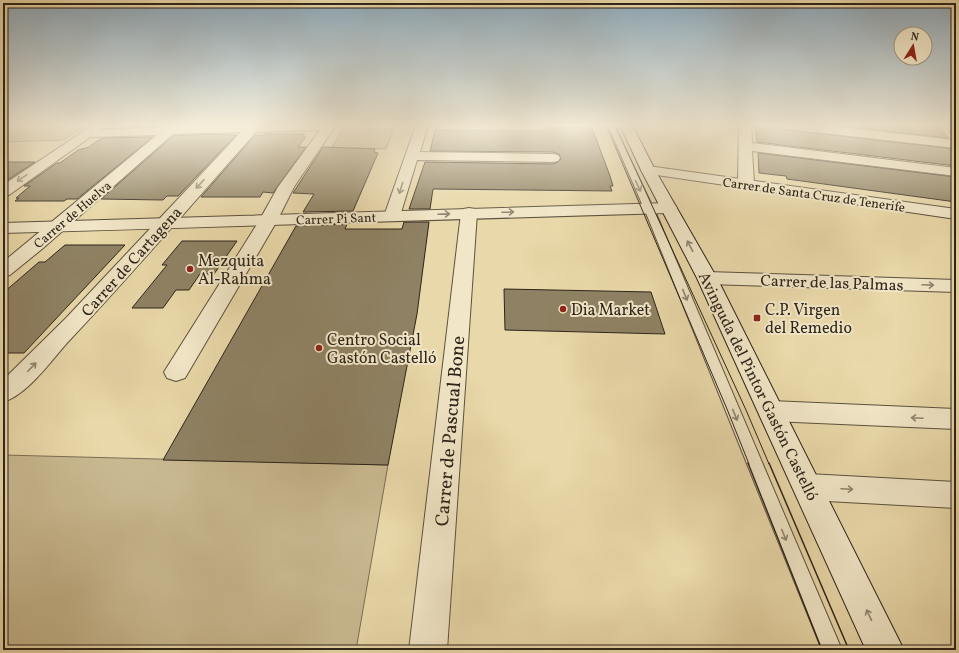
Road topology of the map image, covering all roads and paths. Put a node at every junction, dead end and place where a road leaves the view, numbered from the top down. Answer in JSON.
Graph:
{"nodes":[{"id":1,"x":56,"y":155,"type":"edge"},
{"id":2,"x":140,"y":155,"type":"edge"},
{"id":3,"x":227,"y":155,"type":"edge"},
{"id":4,"x":308,"y":155,"type":"edge"},
{"id":5,"x":628,"y":155,"type":"edge"},
{"id":6,"x":641,"y":155,"type":"edge"},
{"id":7,"x":745,"y":155,"type":"edge"},
{"id":8,"x":822,"y":155,"type":"edge"},
{"id":9,"x":412,"y":156,"type":"joint"},
{"id":10,"x":553,"y":158,"type":"dead end"},
{"id":11,"x":648,"y":170,"type":"junction"},
{"id":12,"x":956,"y":172,"type":"edge"},
{"id":13,"x":746,"y":183,"type":"junction"},
{"id":14,"x":3,"y":192,"type":"edge"},
{"id":15,"x":658,"y":208,"type":"junction"},
{"id":16,"x":469,"y":213,"type":"junction"},
{"id":17,"x":956,"y":214,"type":"edge"},
{"id":18,"x":392,"y":216,"type":"junction"},
{"id":19,"x":268,"y":221,"type":"junction"},
{"id":20,"x":164,"y":223,"type":"junction"},
{"id":21,"x":58,"y":226,"type":"junction"},
{"id":22,"x":3,"y":228,"type":"edge"},
{"id":23,"x":3,"y":271,"type":"edge"},
{"id":24,"x":707,"y":278,"type":"junction"},
{"id":25,"x":956,"y":286,"type":"edge"},
{"id":26,"x":176,"y":372,"type":"dead end"},
{"id":27,"x":3,"y":394,"type":"edge"},
{"id":28,"x":771,"y":411,"type":"junction"},
{"id":29,"x":956,"y":420,"type":"edge"},
{"id":30,"x":808,"y":487,"type":"junction"},
{"id":31,"x":956,"y":495,"type":"edge"},
{"id":32,"x":428,"y":650,"type":"edge"},
{"id":33,"x":832,"y":650,"type":"edge"},
{"id":34,"x":885,"y":650,"type":"edge"}],
"edges":[{"from":1,"to":14,"type":"street","one_way":true},
{"from":2,"to":21,"type":"street","name":"Carrer de Huelva"},
{"from":3,"to":20,"type":"street","name":"Carrer de Cartagena","one_way":true},
{"from":4,"to":19,"type":"street"},
{"from":5,"to":15,"type":"lane","name":"Avinguda del Pintor Gastón Castelló","one_way":true},
{"from":6,"to":11,"type":"street","name":"Avinguda del Pintor Gastón Castelló"},
{"from":7,"to":13,"type":"street"},
{"from":8,"to":12,"type":"street"},
{"from":9,"to":10,"type":"street"},
{"from":9,"to":18,"type":"street","one_way":true},
{"from":11,"to":13,"type":"street","name":"Carrer de Santa Cruz de Tenerife"},
{"from":11,"to":15,"type":"street","name":"Avinguda del Pintor Gastón Castelló"},
{"from":13,"to":17,"type":"street","name":"Carrer de Santa Cruz de Tenerife"},
{"from":16,"to":15,"type":"street","name":"Carrer Pi Sant","one_way":true},
{"from":24,"to":15,"type":"street","name":"Avinguda del Pintor Gastón Castelló","one_way":true},
{"from":15,"to":33,"type":"lane","name":"Avinguda del Pintor Gastón Castelló","one_way":true},
{"from":18,"to":16,"type":"street","name":"Carrer Pi Sant","one_way":true},
{"from":16,"to":32,"type":"street","name":"Carrer de Pascual Bone"},
{"from":18,"to":19,"type":"street","name":"Carrer Pi Sant"},
{"from":19,"to":20,"type":"street","name":"Carrer Pi Sant"},
{"from":19,"to":26,"type":"street"},
{"from":20,"to":21,"type":"street","name":"Carrer Pi Sant"},
{"from":27,"to":20,"type":"street","name":"Carrer de Cartagena","one_way":true},
{"from":21,"to":22,"type":"street","name":"Carrer Pi Sant"},
{"from":21,"to":23,"type":"street","name":"Carrer de Huelva"},
{"from":24,"to":25,"type":"street","name":"Carrer de las Palmas","one_way":true},
{"from":24,"to":28,"type":"street","name":"Avinguda del Pintor Gastón Castelló"},
{"from":29,"to":28,"type":"street","one_way":true},
{"from":28,"to":30,"type":"street","name":"Avinguda del Pintor Gastón Castelló"},
{"from":30,"to":31,"type":"street","one_way":true},
{"from":34,"to":30,"type":"street","name":"Avinguda del Pintor Gastón Castelló","one_way":true}]}
